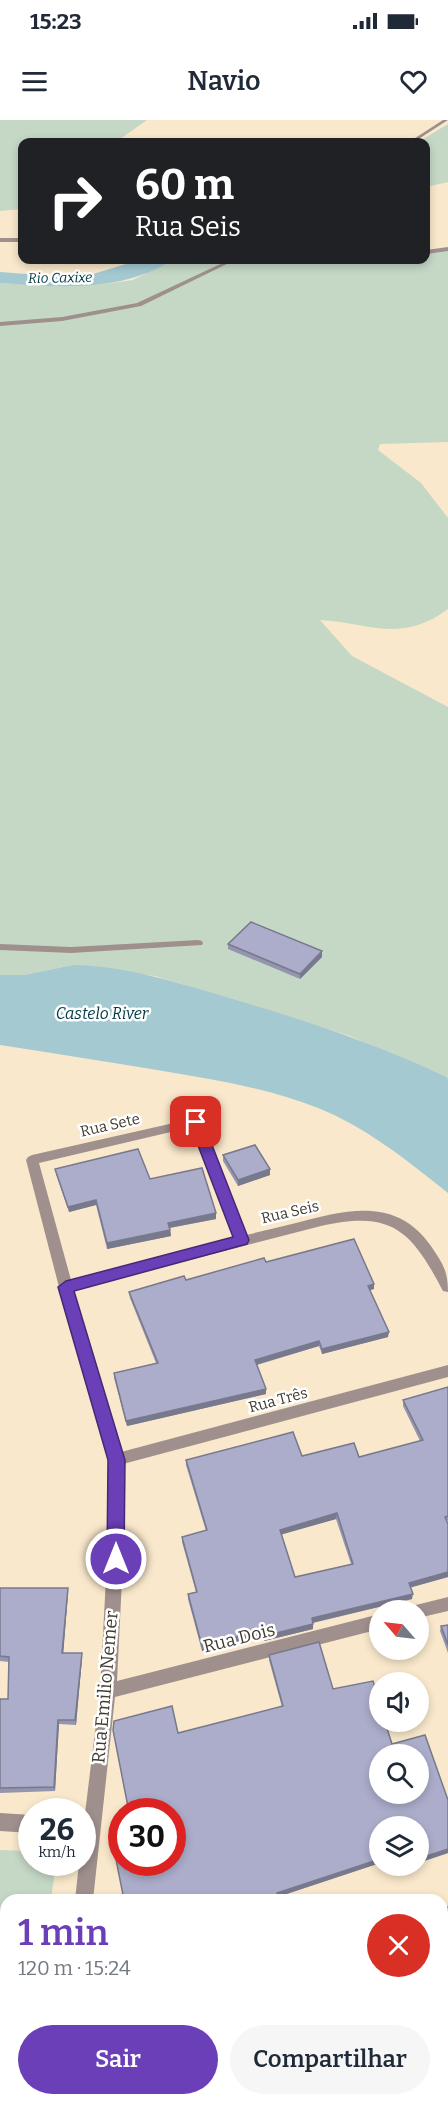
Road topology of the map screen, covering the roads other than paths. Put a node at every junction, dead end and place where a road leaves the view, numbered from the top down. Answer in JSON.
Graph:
{"nodes":[{"id":1,"x":446,"y":120,"type":"edge"},
{"id":2,"x":417,"y":138,"type":"edge"},
{"id":3,"x":0,"y":240,"type":"edge"},
{"id":4,"x":18,"y":240,"type":"edge"},
{"id":5,"x":448,"y":249,"type":"edge"},
{"id":6,"x":430,"y":251,"type":"edge"},
{"id":7,"x":224,"y":264,"type":"edge"},
{"id":8,"x":0,"y":324,"type":"edge"},
{"id":9,"x":198,"y":943,"type":"dead end"},
{"id":10,"x":0,"y":947,"type":"edge"},
{"id":11,"x":32,"y":1160,"type":"joint"},
{"id":12,"x":242,"y":1240,"type":"junction"},
{"id":13,"x":66,"y":1287,"type":"junction"},
{"id":14,"x":448,"y":1287,"type":"edge"},
{"id":15,"x":448,"y":1371,"type":"edge"},
{"id":16,"x":116,"y":1460,"type":"junction"},
{"id":17,"x":448,"y":1604,"type":"edge"},
{"id":18,"x":429,"y":1608,"type":"edge"},
{"id":19,"x":369,"y":1625,"type":"edge"},
{"id":20,"x":108,"y":1691,"type":"junction"},
{"id":21,"x":91,"y":1798,"type":"edge"},
{"id":22,"x":0,"y":1822,"type":"edge"},
{"id":23,"x":18,"y":1823,"type":"edge"},
{"id":24,"x":85,"y":1876,"type":"edge"},
{"id":25,"x":84,"y":1894,"type":"edge"}],
"edges":[{"from":1,"to":2,"type":"street"},
{"from":3,"to":4,"type":"street"},
{"from":5,"to":6,"type":"street"},
{"from":7,"to":8,"type":"street"},
{"from":9,"to":10,"type":"street"},
{"from":11,"to":12,"type":"street","name":"Rua Sete"},
{"from":11,"to":13,"type":"street","name":"Rua Emilio Nemer"},
{"from":12,"to":13,"type":"street","name":"Rua Seis"},
{"from":12,"to":14,"type":"street","name":"Rua Seis"},
{"from":13,"to":16,"type":"street","name":"Rua Emilio Nemer"},
{"from":15,"to":16,"type":"street","name":"Rua Três"},
{"from":16,"to":20,"type":"street","name":"Rua Emilio Nemer"},
{"from":17,"to":18,"type":"street"},
{"from":19,"to":20,"type":"street","name":"Rua Dois"},
{"from":20,"to":21,"type":"street","name":"Rua Emilio Nemer"},
{"from":22,"to":23,"type":"street"},
{"from":24,"to":25,"type":"street","name":"Rua Emilio Nemer"}]}
